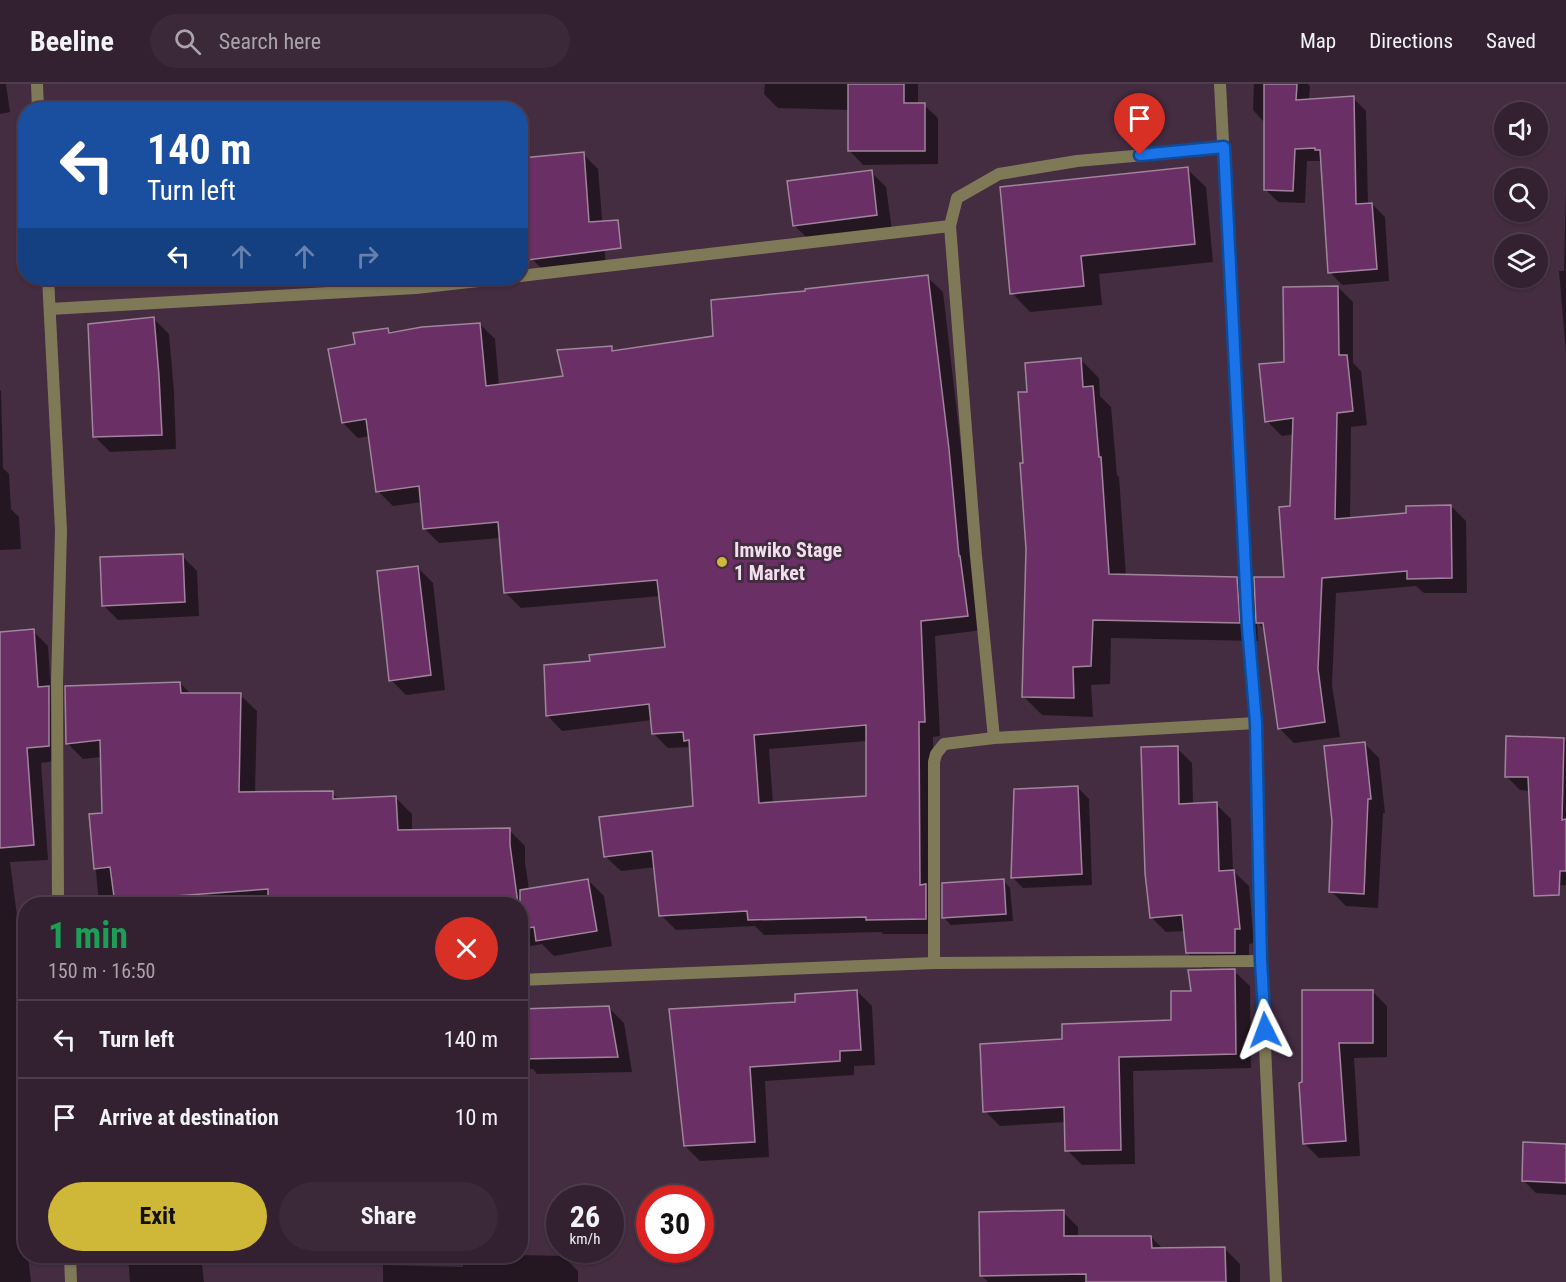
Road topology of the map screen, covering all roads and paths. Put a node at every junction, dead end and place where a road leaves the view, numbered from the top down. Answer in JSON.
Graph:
{"nodes":[{"id":1,"x":37,"y":84,"type":"edge"},
{"id":2,"x":1221,"y":84,"type":"edge"},
{"id":3,"x":38,"y":102,"type":"edge"},
{"id":4,"x":1224,"y":147,"type":"junction"},
{"id":5,"x":950,"y":226,"type":"junction"},
{"id":6,"x":528,"y":275,"type":"edge"},
{"id":7,"x":48,"y":285,"type":"edge"},
{"id":8,"x":442,"y":285,"type":"edge"},
{"id":9,"x":50,"y":309,"type":"junction"},
{"id":10,"x":1256,"y":723,"type":"junction"},
{"id":11,"x":994,"y":738,"type":"junction"},
{"id":12,"x":58,"y":897,"type":"edge"},
{"id":13,"x":1261,"y":961,"type":"junction"},
{"id":14,"x":934,"y":963,"type":"junction"},
{"id":15,"x":528,"y":980,"type":"edge"},
{"id":16,"x":70,"y":1263,"type":"edge"},
{"id":17,"x":71,"y":1282,"type":"edge"},
{"id":18,"x":1276,"y":1282,"type":"edge"}],
"edges":[{"from":1,"to":3,"type":"street"},
{"from":2,"to":4,"type":"street"},
{"from":4,"to":5,"type":"street"},
{"from":4,"to":10,"type":"street"},
{"from":5,"to":6,"type":"street"},
{"from":5,"to":11,"type":"street"},
{"from":7,"to":9,"type":"street"},
{"from":8,"to":9,"type":"street"},
{"from":9,"to":12,"type":"street"},
{"from":10,"to":11,"type":"street"},
{"from":10,"to":13,"type":"street"},
{"from":11,"to":14,"type":"street"},
{"from":13,"to":14,"type":"street"},
{"from":13,"to":18,"type":"street"},
{"from":14,"to":15,"type":"street"},
{"from":16,"to":17,"type":"street"}]}
